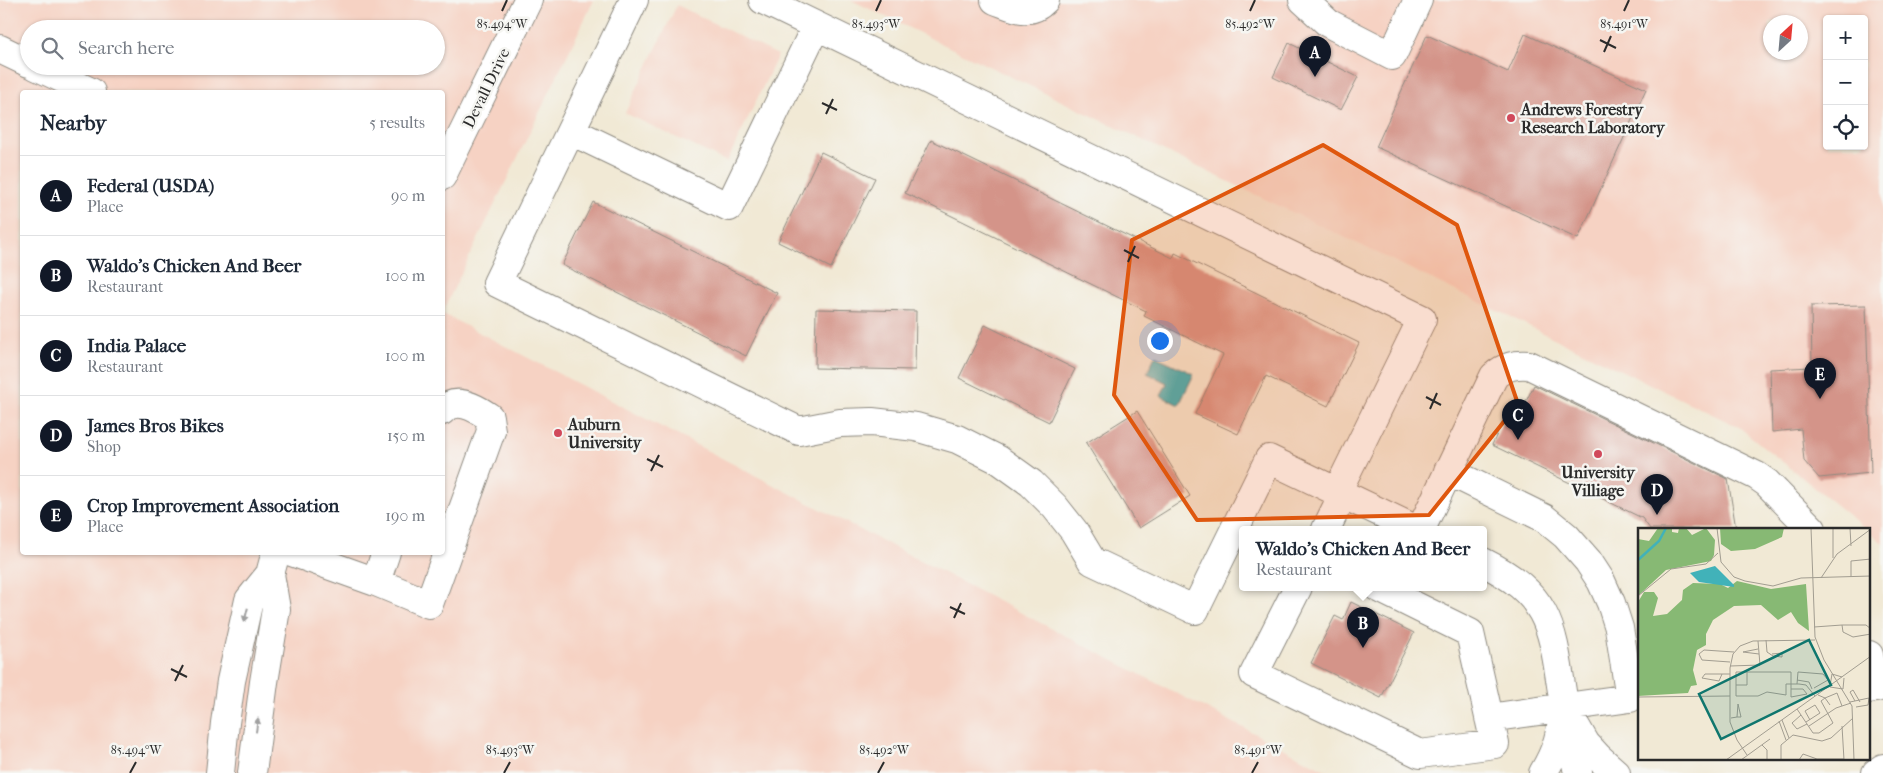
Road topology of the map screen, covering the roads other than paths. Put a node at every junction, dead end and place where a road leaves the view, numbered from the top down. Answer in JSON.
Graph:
{"nodes":[{"id":1,"x":528,"y":0,"type":"edge"},
{"id":2,"x":634,"y":0,"type":"edge"},
{"id":3,"x":763,"y":0,"type":"edge"},
{"id":4,"x":995,"y":0,"type":"edge"},
{"id":5,"x":1045,"y":0,"type":"edge"},
{"id":6,"x":1303,"y":0,"type":"edge"},
{"id":7,"x":1418,"y":0,"type":"edge"},
{"id":8,"x":816,"y":26,"type":"junction"},
{"id":9,"x":0,"y":49,"type":"edge"},
{"id":10,"x":20,"y":59,"type":"edge"},
{"id":11,"x":55,"y":75,"type":"edge"},
{"id":12,"x":88,"y":90,"type":"edge"},
{"id":13,"x":571,"y":131,"type":"junction"},
{"id":14,"x":445,"y":170,"type":"edge"},
{"id":15,"x":445,"y":408,"type":"edge"},
{"id":16,"x":1448,"y":472,"type":"junction"},
{"id":17,"x":1340,"y":493,"type":"junction"},
{"id":18,"x":1327,"y":526,"type":"edge"},
{"id":19,"x":1410,"y":526,"type":"edge"},
{"id":20,"x":1422,"y":526,"type":"edge"},
{"id":21,"x":1811,"y":528,"type":"edge"},
{"id":22,"x":300,"y":555,"type":"edge"},
{"id":23,"x":385,"y":555,"type":"edge"},
{"id":24,"x":273,"y":563,"type":"edge"},
{"id":25,"x":1487,"y":564,"type":"edge"},
{"id":26,"x":376,"y":582,"type":"junction"},
{"id":27,"x":1296,"y":591,"type":"edge"},
{"id":28,"x":1384,"y":591,"type":"edge"},
{"id":29,"x":1870,"y":660,"type":"edge"},
{"id":30,"x":1870,"y":689,"type":"edge"},
{"id":31,"x":1635,"y":702,"type":"edge"},
{"id":32,"x":1564,"y":706,"type":"junction"},
{"id":33,"x":1489,"y":718,"type":"junction"},
{"id":34,"x":1883,"y":768,"type":"edge"},
{"id":35,"x":220,"y":773,"type":"edge"},
{"id":36,"x":252,"y":773,"type":"edge"},
{"id":37,"x":1543,"y":773,"type":"edge"},
{"id":38,"x":1578,"y":773,"type":"edge"},
{"id":39,"x":1616,"y":773,"type":"edge"},
{"id":40,"x":1876,"y":773,"type":"edge"}],
"edges":[{"from":1,"to":14,"type":"street","name":"Devall Drive"},
{"from":2,"to":13,"type":"street"},
{"from":3,"to":8,"type":"street"},
{"from":4,"to":5,"type":"street"},
{"from":6,"to":7,"type":"street"},
{"from":8,"to":13,"type":"street"},
{"from":8,"to":17,"type":"street"},
{"from":9,"to":10,"type":"street"},
{"from":11,"to":12,"type":"street"},
{"from":13,"to":17,"type":"street"},
{"from":15,"to":26,"type":"street"},
{"from":16,"to":20,"type":"street"},
{"from":16,"to":21,"type":"street"},
{"from":16,"to":31,"type":"street"},
{"from":17,"to":18,"type":"street"},
{"from":17,"to":19,"type":"street"},
{"from":22,"to":26,"type":"street"},
{"from":23,"to":26,"type":"street"},
{"from":24,"to":35,"type":"street","one_way":true},
{"from":36,"to":24,"type":"street","one_way":true},
{"from":25,"to":32,"type":"street"},
{"from":27,"to":33,"type":"street"},
{"from":28,"to":33,"type":"street"},
{"from":29,"to":30,"type":"street"},
{"from":31,"to":32,"type":"street"},
{"from":32,"to":33,"type":"street"},
{"from":32,"to":37,"type":"street"},
{"from":32,"to":38,"type":"street"},
{"from":32,"to":39,"type":"street"},
{"from":34,"to":40,"type":"street"}]}
